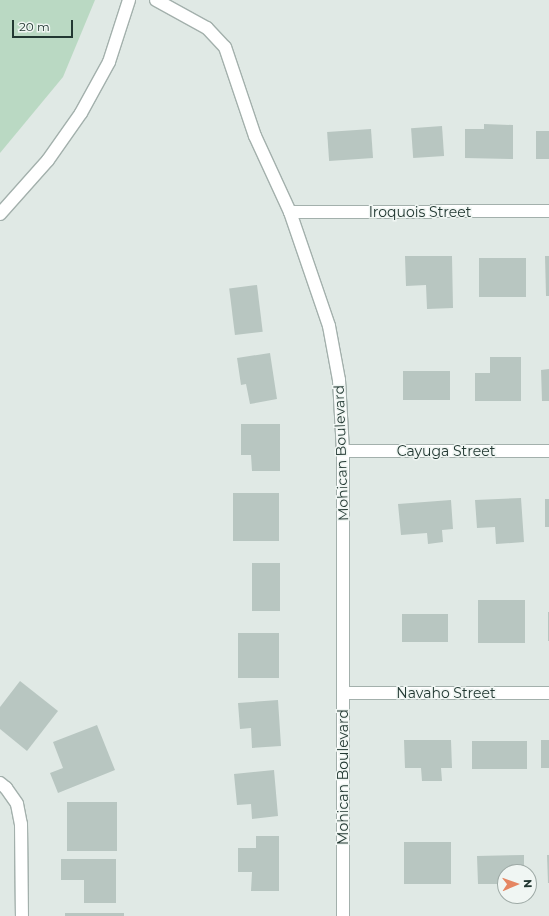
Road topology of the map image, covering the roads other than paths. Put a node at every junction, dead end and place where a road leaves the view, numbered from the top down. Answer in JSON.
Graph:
{"nodes":[{"id":1,"x":130,"y":0,"type":"edge"},
{"id":2,"x":156,"y":0,"type":"edge"},
{"id":3,"x":549,"y":211,"type":"edge"},
{"id":4,"x":290,"y":212,"type":"junction"},
{"id":5,"x":0,"y":214,"type":"edge"},
{"id":6,"x":344,"y":451,"type":"junction"},
{"id":7,"x":549,"y":451,"type":"edge"},
{"id":8,"x":344,"y":693,"type":"junction"},
{"id":9,"x":549,"y":693,"type":"edge"},
{"id":10,"x":0,"y":783,"type":"edge"},
{"id":11,"x":22,"y":916,"type":"edge"},
{"id":12,"x":343,"y":916,"type":"edge"}],
"edges":[{"from":1,"to":5,"type":"street"},
{"from":2,"to":4,"type":"street","name":"Mohican Boulevard"},
{"from":3,"to":4,"type":"street","name":"Iroquois Street"},
{"from":4,"to":6,"type":"street","name":"Mohican Boulevard"},
{"from":6,"to":7,"type":"street","name":"Cayuga Street"},
{"from":6,"to":8,"type":"street","name":"Mohican Boulevard"},
{"from":8,"to":9,"type":"street","name":"Navaho Street"},
{"from":8,"to":12,"type":"street","name":"Mohican Boulevard"},
{"from":10,"to":11,"type":"street"}]}
